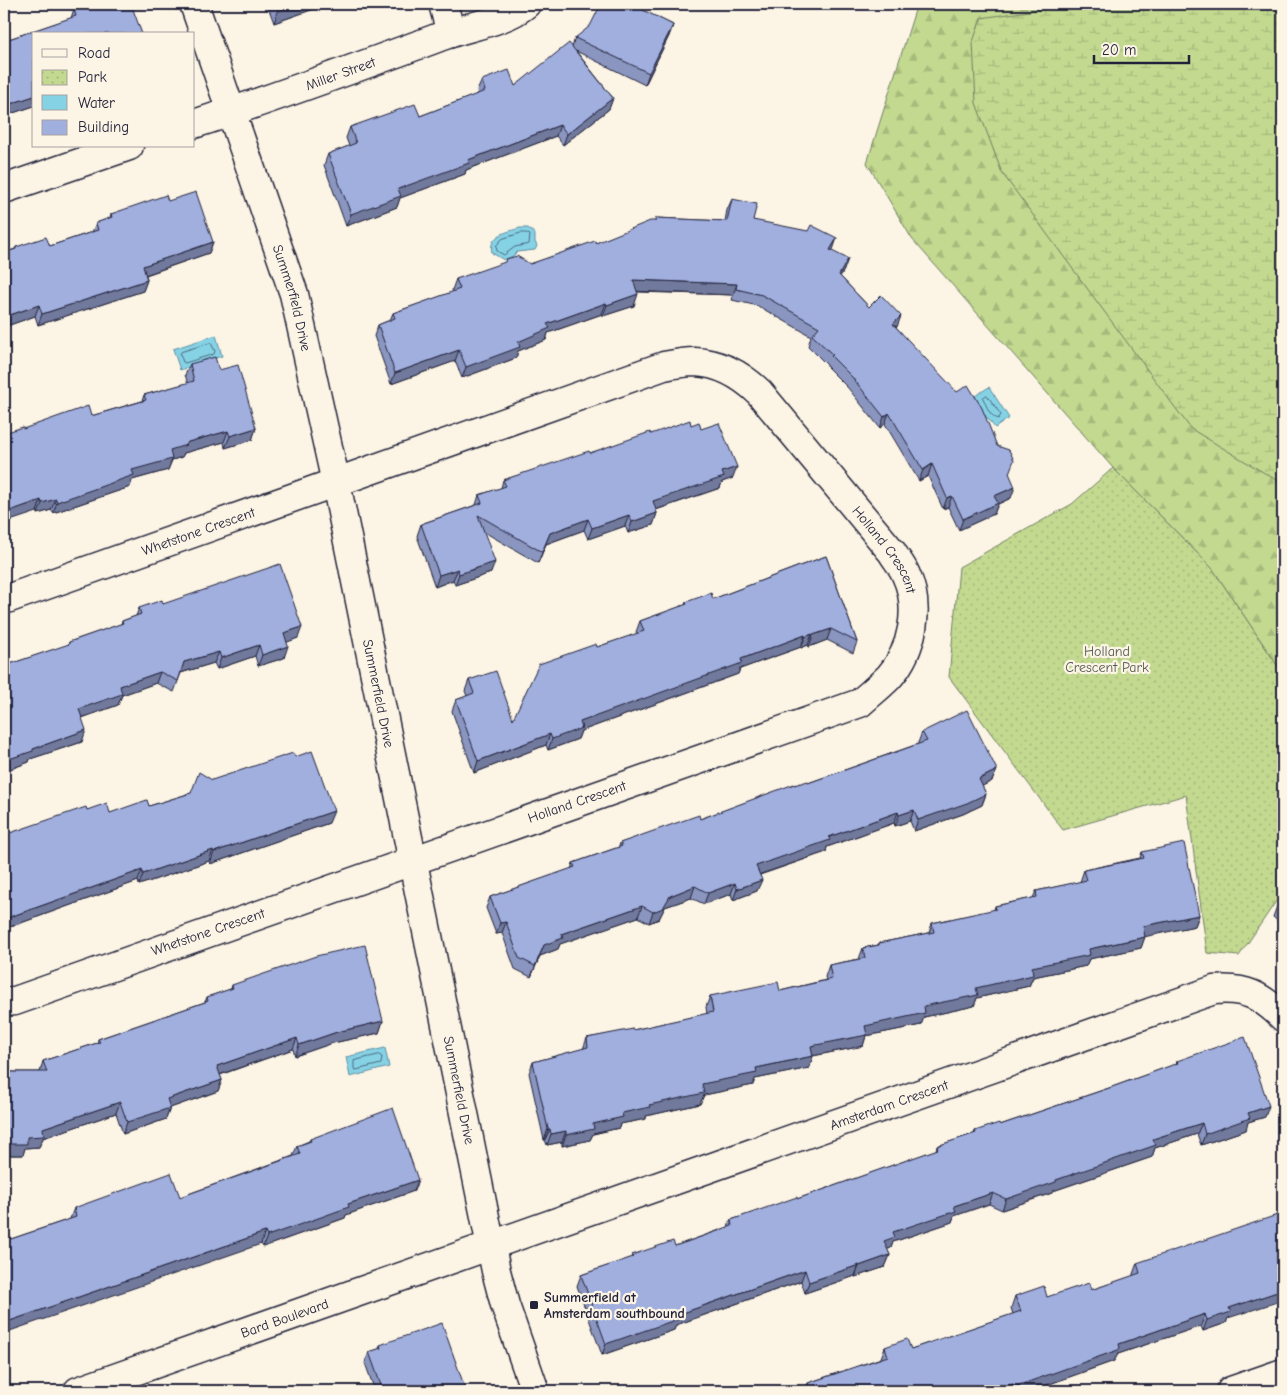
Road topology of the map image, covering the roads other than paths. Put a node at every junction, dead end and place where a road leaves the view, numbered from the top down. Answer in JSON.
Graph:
{"nodes":[{"id":1,"x":194,"y":4,"type":"edge"},
{"id":2,"x":443,"y":4,"type":"edge"},
{"id":3,"x":526,"y":4,"type":"edge"},
{"id":4,"x":451,"y":33,"type":"junction"},
{"id":5,"x":231,"y":112,"type":"junction"},
{"id":6,"x":195,"y":124,"type":"edge"},
{"id":7,"x":123,"y":148,"type":"edge"},
{"id":8,"x":4,"y":189,"type":"edge"},
{"id":9,"x":336,"y":483,"type":"junction"},
{"id":10,"x":4,"y":600,"type":"edge"},
{"id":11,"x":412,"y":861,"type":"junction"},
{"id":12,"x":4,"y":1002,"type":"edge"},
{"id":13,"x":1283,"y":1017,"type":"edge"},
{"id":14,"x":491,"y":1245,"type":"junction"},
{"id":15,"x":1283,"y":1373,"type":"edge"},
{"id":16,"x":90,"y":1389,"type":"edge"},
{"id":17,"x":535,"y":1391,"type":"edge"},
{"id":18,"x":1231,"y":1391,"type":"edge"}],
"edges":[{"from":1,"to":5,"type":"street","name":"Summerfield Drive"},
{"from":2,"to":4,"type":"street"},
{"from":3,"to":4,"type":"street","name":"Miller Street"},
{"from":4,"to":5,"type":"street","name":"Miller Street"},
{"from":5,"to":6,"type":"street"},
{"from":5,"to":9,"type":"street","name":"Summerfield Drive"},
{"from":7,"to":8,"type":"street"},
{"from":9,"to":10,"type":"street","name":"Whetstone Crescent"},
{"from":9,"to":11,"type":"street","name":"Summerfield Drive"},
{"from":9,"to":11,"type":"street","name":"Holland Crescent"},
{"from":11,"to":12,"type":"street","name":"Whetstone Crescent"},
{"from":11,"to":14,"type":"street","name":"Summerfield Drive"},
{"from":13,"to":14,"type":"street","name":"Amsterdam Crescent"},
{"from":14,"to":16,"type":"street","name":"Bard Boulevard"},
{"from":14,"to":17,"type":"street","name":"Summerfield Drive"},
{"from":15,"to":18,"type":"street"}]}
